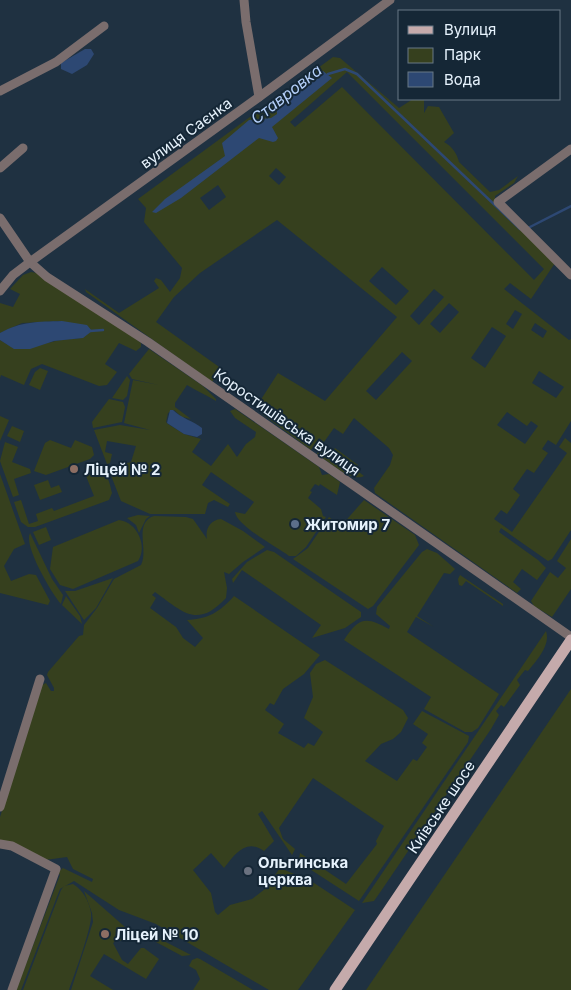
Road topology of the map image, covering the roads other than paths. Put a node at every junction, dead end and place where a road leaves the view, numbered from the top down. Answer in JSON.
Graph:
{"nodes":[{"id":1,"x":244,"y":0,"type":"edge"},
{"id":2,"x":390,"y":0,"type":"edge"},
{"id":3,"x":104,"y":26,"type":"dead end"},
{"id":4,"x":0,"y":91,"type":"edge"},
{"id":5,"x":259,"y":97,"type":"junction"},
{"id":6,"x":23,"y":148,"type":"dead end"},
{"id":7,"x":571,"y":149,"type":"edge"},
{"id":8,"x":0,"y":168,"type":"edge"},
{"id":9,"x":0,"y":218,"type":"edge"},
{"id":10,"x":30,"y":262,"type":"junction"},
{"id":11,"x":569,"y":270,"type":"edge"},
{"id":12,"x":0,"y":291,"type":"edge"},
{"id":13,"x":571,"y":639,"type":"edge"},
{"id":14,"x":40,"y":679,"type":"dead end"},
{"id":15,"x":0,"y":807,"type":"edge"},
{"id":16,"x":0,"y":844,"type":"edge"},
{"id":17,"x":12,"y":990,"type":"edge"},
{"id":18,"x":336,"y":990,"type":"edge"}],
"edges":[{"from":1,"to":5,"type":"street"},
{"from":2,"to":5,"type":"street","name":"вулиця Саєнка"},
{"from":3,"to":4,"type":"street"},
{"from":5,"to":10,"type":"street","name":"вулиця Саєнка"},
{"from":6,"to":8,"type":"street"},
{"from":7,"to":11,"type":"street"},
{"from":9,"to":10,"type":"street","name":"Коростишівська вулиця"},
{"from":10,"to":12,"type":"street","name":"вулиця Саєнка"},
{"from":10,"to":13,"type":"street","name":"Коростишівська вулиця"},
{"from":13,"to":18,"type":"main road","name":"Київське шосе"},
{"from":14,"to":15,"type":"street"},
{"from":16,"to":17,"type":"street"}]}
